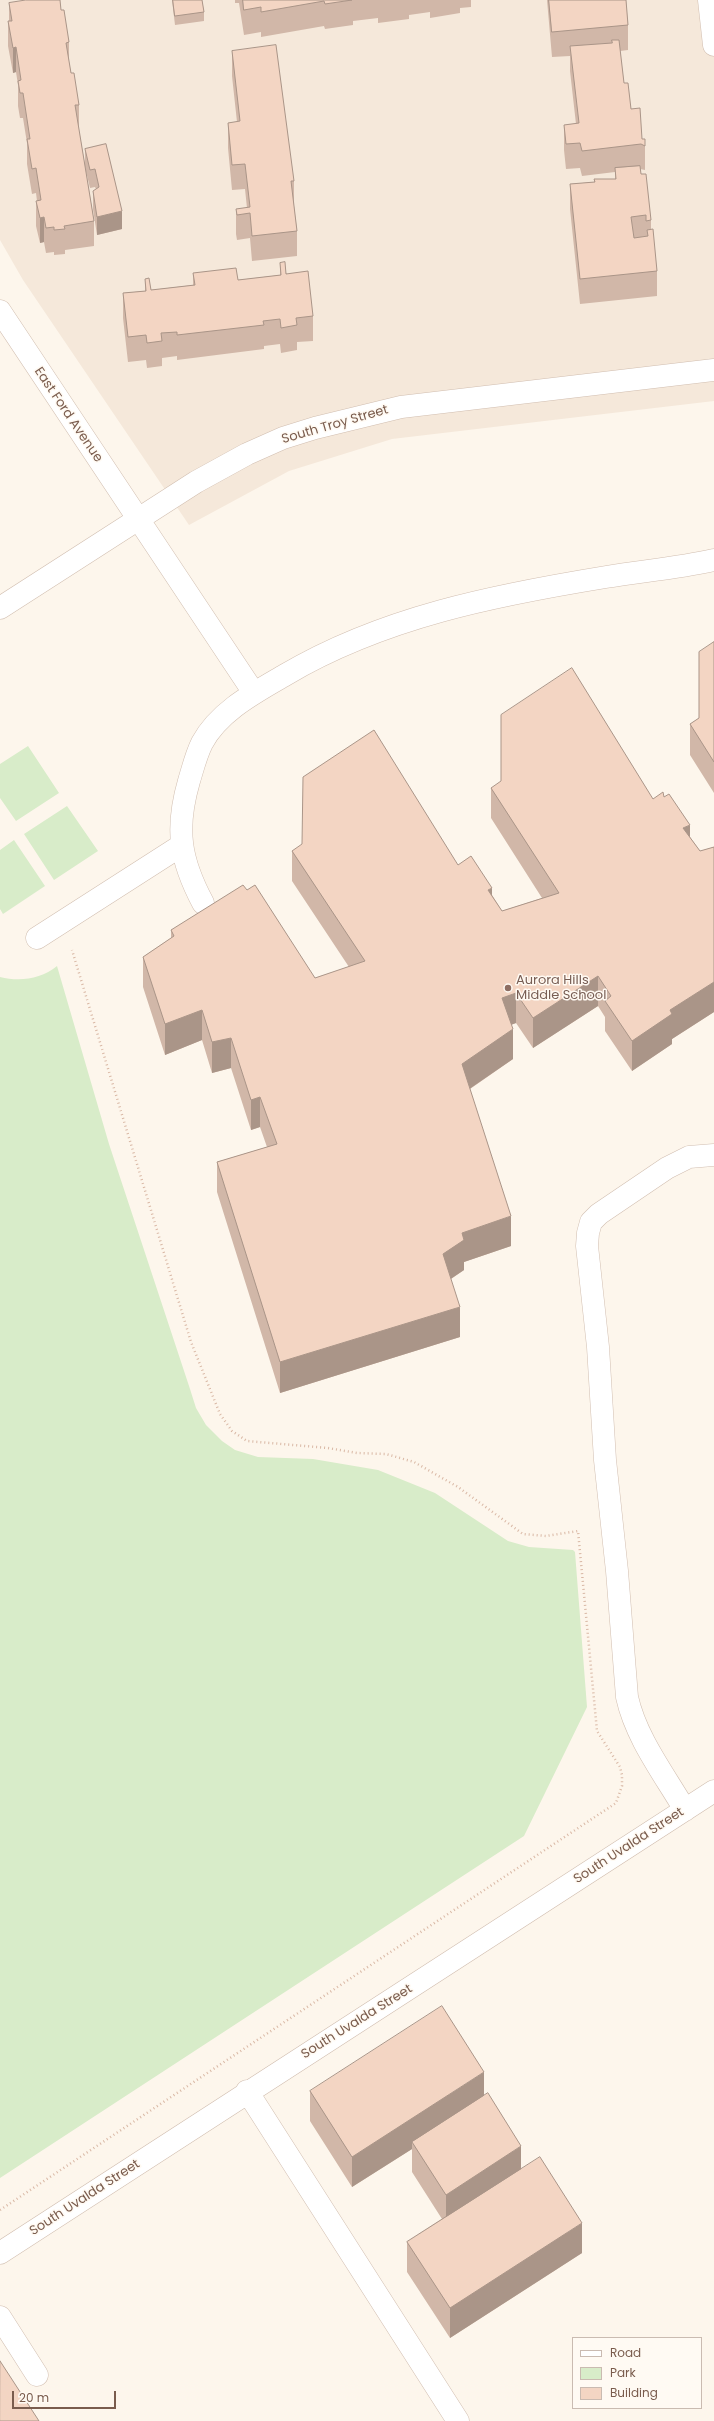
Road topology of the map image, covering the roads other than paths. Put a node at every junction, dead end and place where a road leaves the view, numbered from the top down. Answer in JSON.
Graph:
{"nodes":[{"id":1,"x":709,"y":0,"type":"edge"},
{"id":2,"x":714,"y":44,"type":"edge"},
{"id":3,"x":0,"y":311,"type":"edge"},
{"id":4,"x":714,"y":370,"type":"edge"},
{"id":5,"x":137,"y":518,"type":"junction"},
{"id":6,"x":714,"y":560,"type":"edge"},
{"id":7,"x":0,"y":608,"type":"edge"},
{"id":8,"x":254,"y":694,"type":"junction"},
{"id":9,"x":182,"y":845,"type":"junction"},
{"id":10,"x":203,"y":903,"type":"dead end"},
{"id":11,"x":37,"y":938,"type":"dead end"},
{"id":12,"x":714,"y":1155,"type":"edge"},
{"id":13,"x":714,"y":1791,"type":"edge"},
{"id":14,"x":685,"y":1810,"type":"junction"},
{"id":15,"x":247,"y":2091,"type":"junction"},
{"id":16,"x":0,"y":2253,"type":"edge"},
{"id":17,"x":0,"y":2317,"type":"edge"},
{"id":18,"x":37,"y":2375,"type":"dead end"},
{"id":19,"x":458,"y":2421,"type":"edge"}],
"edges":[{"from":1,"to":2,"type":"street"},
{"from":3,"to":5,"type":"street","name":"East Ford Avenue"},
{"from":4,"to":5,"type":"street","name":"South Troy Street"},
{"from":5,"to":7,"type":"street","name":"South Troy Street"},
{"from":5,"to":8,"type":"street","name":"East Ford Avenue"},
{"from":6,"to":8,"type":"street"},
{"from":8,"to":9,"type":"street"},
{"from":9,"to":10,"type":"street"},
{"from":9,"to":11,"type":"street"},
{"from":12,"to":14,"type":"street"},
{"from":13,"to":14,"type":"street","name":"South Uvalda Street"},
{"from":14,"to":15,"type":"street","name":"South Uvalda Street"},
{"from":15,"to":16,"type":"street","name":"South Uvalda Street"},
{"from":15,"to":19,"type":"street"},
{"from":17,"to":18,"type":"street"}]}
